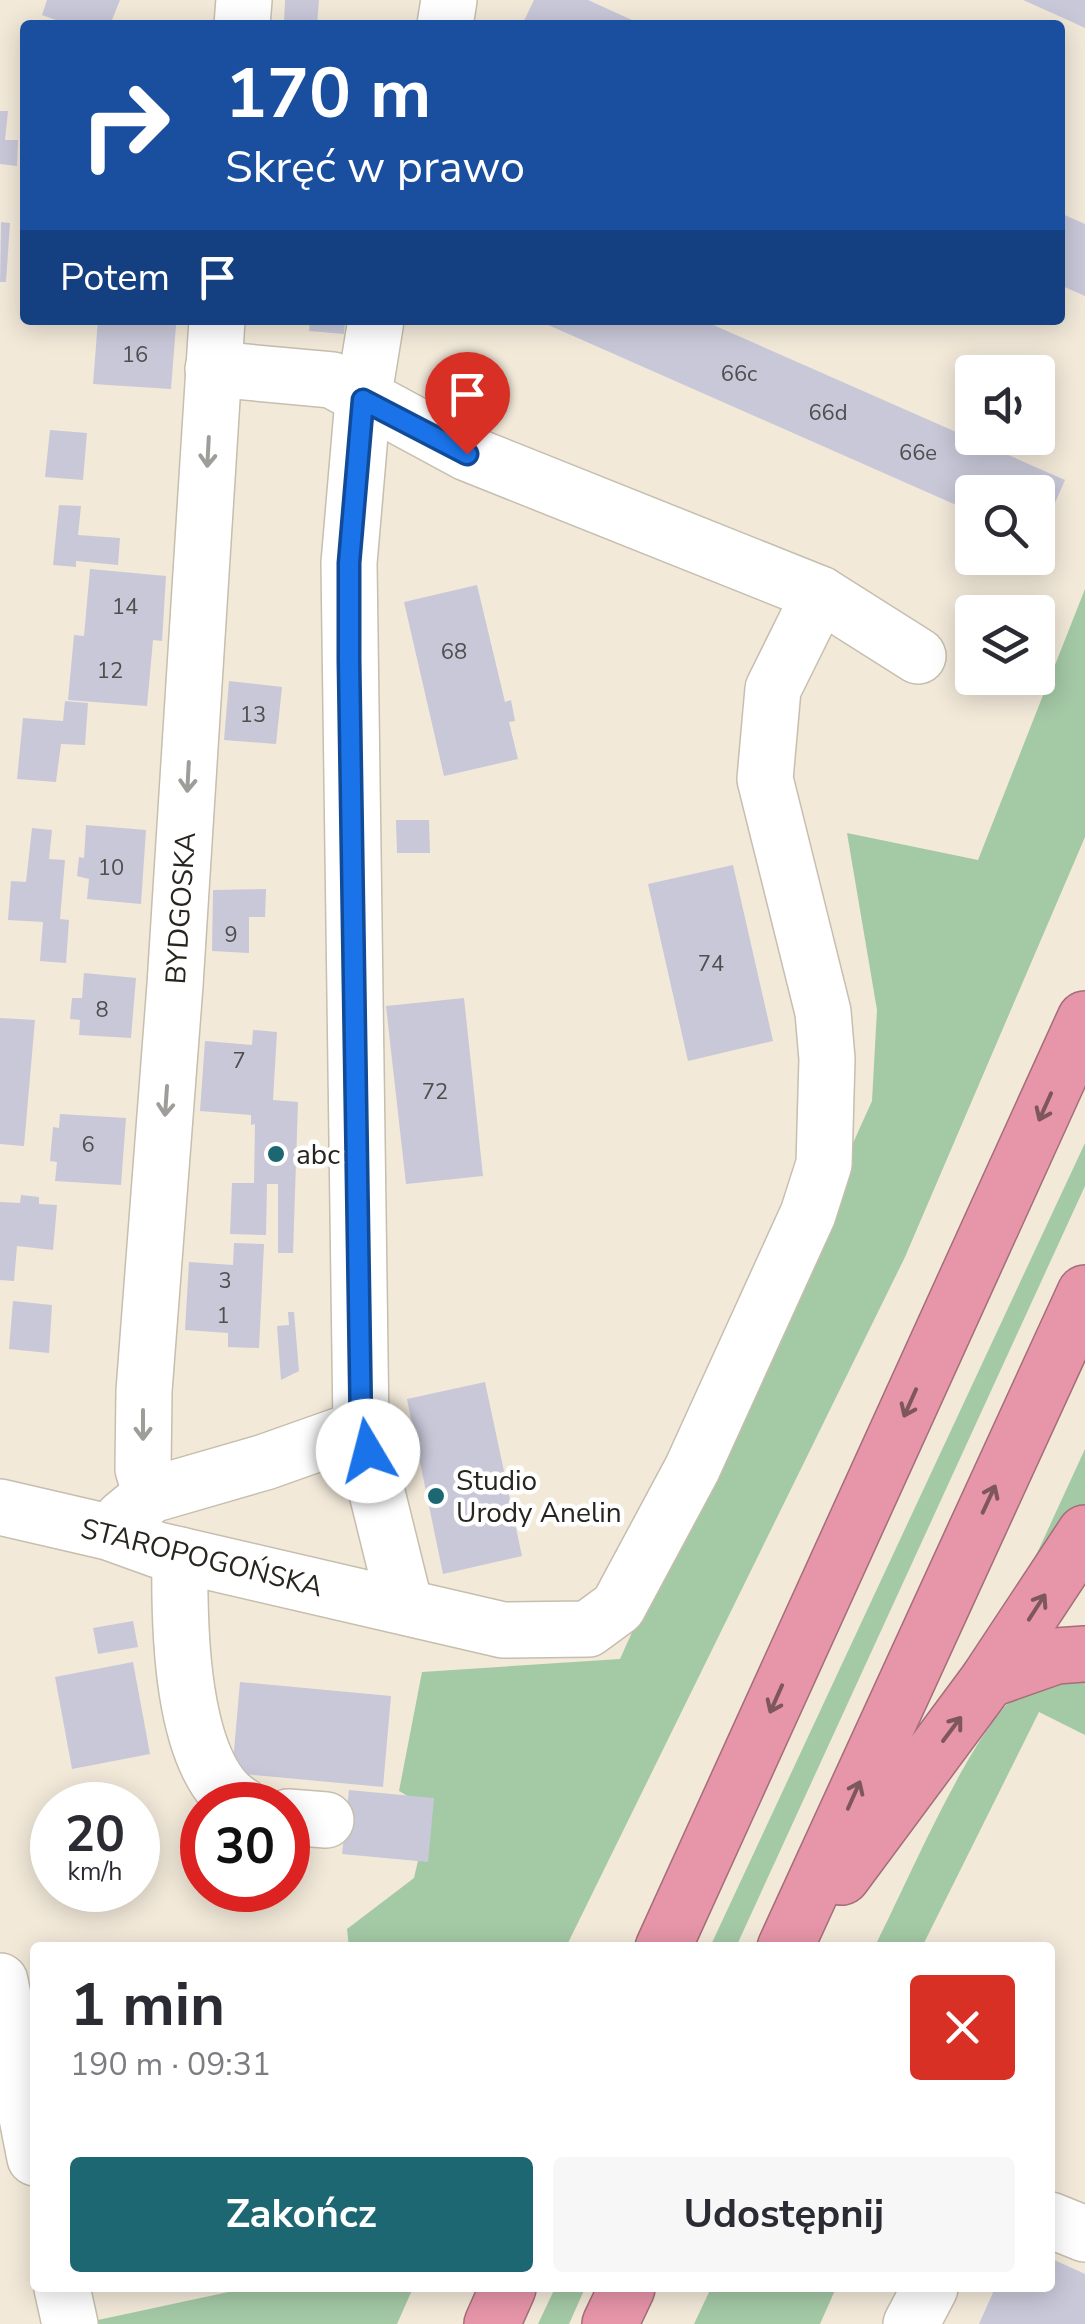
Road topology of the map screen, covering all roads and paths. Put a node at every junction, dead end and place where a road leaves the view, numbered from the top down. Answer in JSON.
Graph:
{"nodes":[{"id":1,"x":375,"y":325,"type":"edge"},
{"id":2,"x":215,"y":344,"type":"edge"},
{"id":3,"x":363,"y":400,"type":"junction"},
{"id":4,"x":820,"y":594,"type":"junction"},
{"id":5,"x":918,"y":656,"type":"dead end"},
{"id":6,"x":1085,"y":1018,"type":"edge"},
{"id":7,"x":1085,"y":1292,"type":"edge"},
{"id":8,"x":361,"y":1428,"type":"junction"},
{"id":9,"x":151,"y":1495,"type":"junction"},
{"id":10,"x":0,"y":1507,"type":"edge"},
{"id":11,"x":108,"y":1532,"type":"junction"},
{"id":12,"x":1085,"y":1533,"type":"edge"},
{"id":13,"x":180,"y":1555,"type":"junction"},
{"id":14,"x":404,"y":1606,"type":"junction"},
{"id":15,"x":1085,"y":1654,"type":"edge"},
{"id":16,"x":988,"y":1680,"type":"junction"},
{"id":17,"x":216,"y":1782,"type":"edge"},
{"id":18,"x":666,"y":1942,"type":"edge"},
{"id":19,"x":791,"y":1942,"type":"edge"},
{"id":20,"x":792,"y":1942,"type":"edge"},
{"id":21,"x":0,"y":1981,"type":"edge"},
{"id":22,"x":30,"y":2133,"type":"edge"},
{"id":23,"x":1055,"y":2222,"type":"edge"},
{"id":24,"x":1085,"y":2234,"type":"edge"},
{"id":25,"x":63,"y":2292,"type":"edge"},
{"id":26,"x":506,"y":2292,"type":"edge"},
{"id":27,"x":625,"y":2292,"type":"edge"},
{"id":28,"x":928,"y":2292,"type":"edge"},
{"id":29,"x":70,"y":2324,"type":"edge"},
{"id":30,"x":492,"y":2324,"type":"edge"},
{"id":31,"x":610,"y":2324,"type":"edge"},
{"id":32,"x":911,"y":2324,"type":"edge"}],
"edges":[{"from":1,"to":3,"type":"street"},
{"from":2,"to":3,"type":"street"},
{"from":2,"to":9,"type":"street","name":"BYDGOSKA","one_way":true},
{"from":3,"to":4,"type":"street"},
{"from":3,"to":8,"type":"street"},
{"from":4,"to":5,"type":"street"},
{"from":4,"to":14,"type":"street","name":"STAROPOGOŃSKA"},
{"from":6,"to":18,"type":"highway","one_way":true},
{"from":19,"to":7,"type":"highway","one_way":true},
{"from":8,"to":9,"type":"street"},
{"from":8,"to":14,"type":"street"},
{"from":9,"to":11,"type":"street"},
{"from":10,"to":11,"type":"street","name":"STAROPOGOŃSKA"},
{"from":11,"to":13,"type":"street","name":"STAROPOGOŃSKA"},
{"from":16,"to":12,"type":"highway","one_way":true},
{"from":13,"to":14,"type":"street","name":"STAROPOGOŃSKA"},
{"from":13,"to":17,"type":"street"},
{"from":15,"to":16,"type":"highway"},
{"from":20,"to":16,"type":"highway","one_way":true},
{"from":21,"to":22,"type":"street"},
{"from":23,"to":24,"type":"street"},
{"from":25,"to":29,"type":"street"},
{"from":26,"to":30,"type":"highway"},
{"from":27,"to":31,"type":"highway"},
{"from":28,"to":32,"type":"street"}]}
